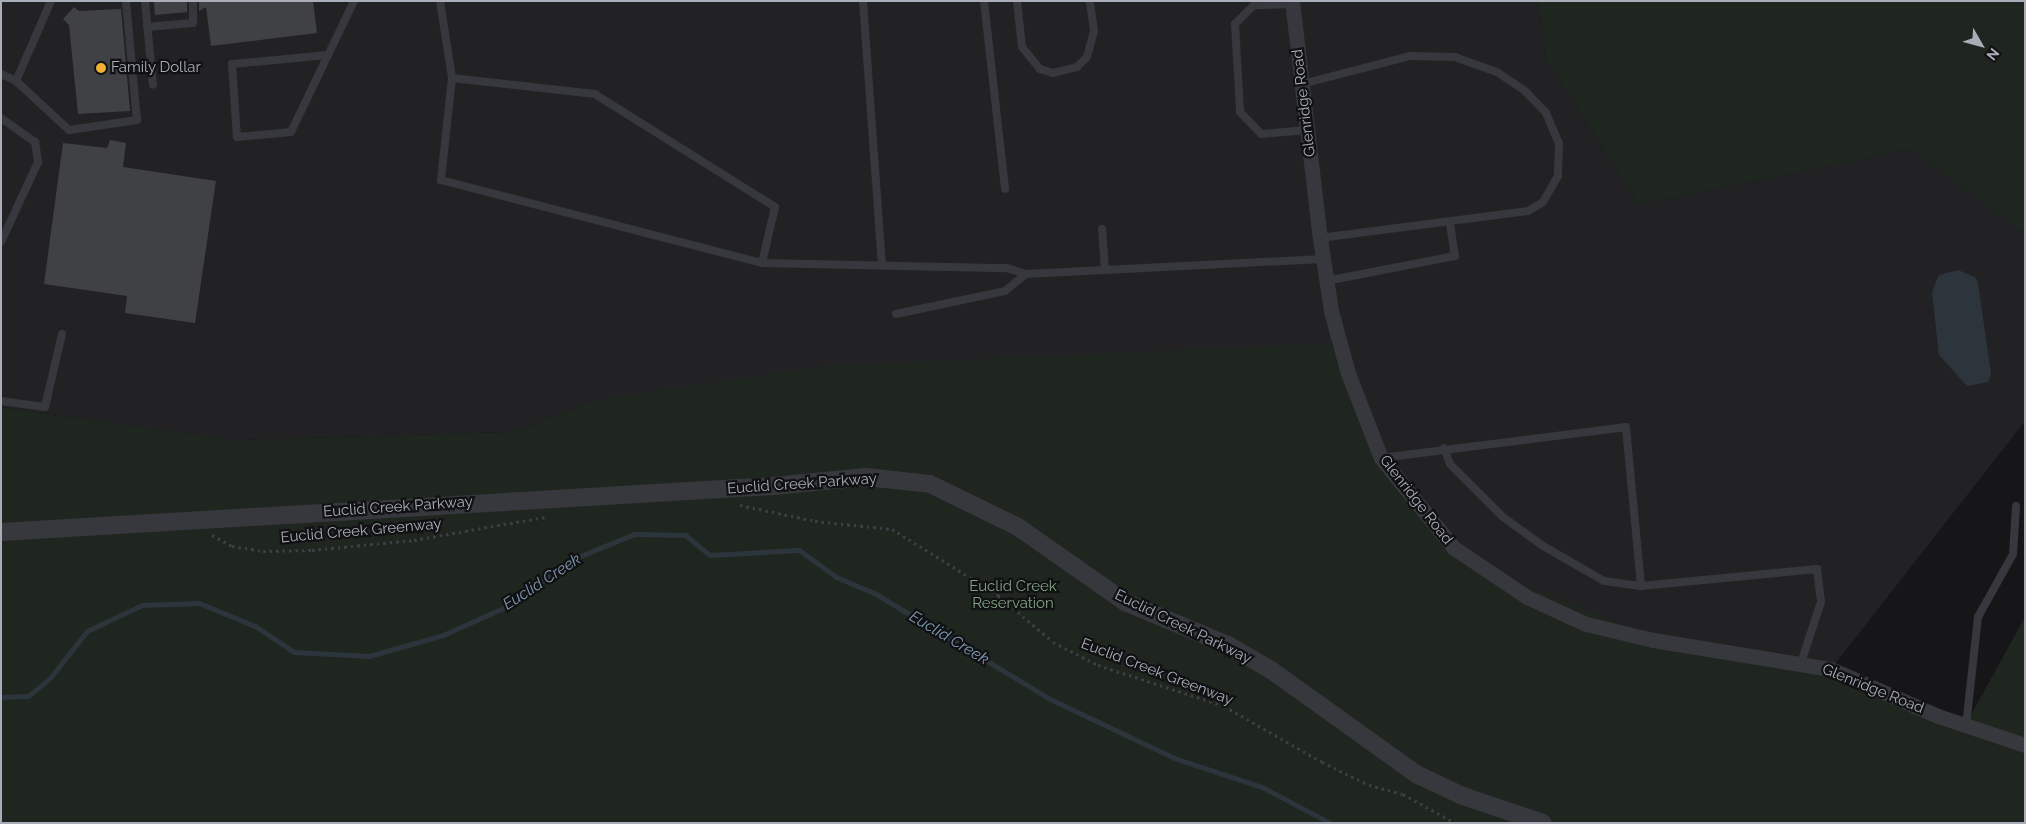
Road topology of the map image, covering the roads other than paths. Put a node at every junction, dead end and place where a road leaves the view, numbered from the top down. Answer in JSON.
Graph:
{"nodes":[{"id":1,"x":51,"y":1,"type":"edge"},
{"id":2,"x":126,"y":1,"type":"edge"},
{"id":3,"x":145,"y":1,"type":"edge"},
{"id":4,"x":193,"y":1,"type":"edge"},
{"id":5,"x":354,"y":1,"type":"edge"},
{"id":6,"x":440,"y":1,"type":"edge"},
{"id":7,"x":863,"y":1,"type":"edge"},
{"id":8,"x":984,"y":1,"type":"edge"},
{"id":9,"x":1017,"y":1,"type":"edge"},
{"id":10,"x":1090,"y":1,"type":"edge"},
{"id":11,"x":1292,"y":3,"type":"edge"},
{"id":12,"x":147,"y":26,"type":"junction"},
{"id":13,"x":328,"y":55,"type":"junction"},
{"id":14,"x":1,"y":74,"type":"edge"},
{"id":15,"x":452,"y":78,"type":"junction"},
{"id":16,"x":16,"y":81,"type":"junction"},
{"id":17,"x":1302,"y":84,"type":"junction"},
{"id":18,"x":152,"y":85,"type":"dead end"},
{"id":19,"x":1,"y":118,"type":"edge"},
{"id":20,"x":1307,"y":130,"type":"junction"},
{"id":21,"x":1005,"y":189,"type":"dead end"},
{"id":22,"x":1450,"y":223,"type":"junction"},
{"id":23,"x":1102,"y":229,"type":"dead end"},
{"id":24,"x":1320,"y":238,"type":"junction"},
{"id":25,"x":1,"y":242,"type":"edge"},
{"id":26,"x":1323,"y":259,"type":"junction"},
{"id":27,"x":762,"y":263,"type":"junction"},
{"id":28,"x":882,"y":265,"type":"junction"},
{"id":29,"x":1105,"y":270,"type":"junction"},
{"id":30,"x":1026,"y":274,"type":"junction"},
{"id":31,"x":1326,"y":281,"type":"junction"},
{"id":32,"x":896,"y":314,"type":"dead end"},
{"id":33,"x":62,"y":334,"type":"dead end"},
{"id":34,"x":1,"y":401,"type":"edge"},
{"id":35,"x":1444,"y":448,"type":"junction"},
{"id":36,"x":1381,"y":458,"type":"junction"},
{"id":37,"x":2016,"y":506,"type":"dead end"},
{"id":38,"x":1,"y":532,"type":"edge"},
{"id":39,"x":1640,"y":586,"type":"junction"},
{"id":40,"x":1801,"y":663,"type":"junction"},
{"id":41,"x":1966,"y":726,"type":"junction"},
{"id":42,"x":2025,"y":745,"type":"edge"},
{"id":43,"x":1543,"y":823,"type":"edge"}],
"edges":[{"from":1,"to":16,"type":"lane"},
{"from":2,"to":16,"type":"lane"},
{"from":3,"to":12,"type":"lane"},
{"from":4,"to":12,"type":"lane"},
{"from":5,"to":13,"type":"lane"},
{"from":6,"to":15,"type":"lane"},
{"from":7,"to":28,"type":"lane"},
{"from":8,"to":21,"type":"lane"},
{"from":9,"to":10,"type":"lane"},
{"from":11,"to":17,"type":"street","name":"Glenridge Road"},
{"from":11,"to":20,"type":"lane"},
{"from":12,"to":18,"type":"lane"},
{"from":13,"to":13,"type":"lane"},
{"from":14,"to":16,"type":"lane"},
{"from":15,"to":27,"type":"lane"},
{"from":15,"to":27,"type":"lane"},
{"from":17,"to":20,"type":"street","name":"Glenridge Road"},
{"from":17,"to":22,"type":"lane"},
{"from":19,"to":25,"type":"lane"},
{"from":20,"to":24,"type":"street","name":"Glenridge Road"},
{"from":22,"to":24,"type":"lane"},
{"from":22,"to":31,"type":"lane"},
{"from":23,"to":29,"type":"lane"},
{"from":24,"to":26,"type":"street","name":"Glenridge Road"},
{"from":26,"to":29,"type":"lane"},
{"from":26,"to":31,"type":"street","name":"Glenridge Road"},
{"from":27,"to":28,"type":"lane"},
{"from":28,"to":30,"type":"lane"},
{"from":29,"to":30,"type":"lane"},
{"from":30,"to":32,"type":"lane"},
{"from":31,"to":36,"type":"street","name":"Glenridge Road"},
{"from":33,"to":34,"type":"lane"},
{"from":35,"to":36,"type":"lane"},
{"from":35,"to":39,"type":"lane"},
{"from":35,"to":39,"type":"lane"},
{"from":36,"to":40,"type":"street","name":"Glenridge Road"},
{"from":37,"to":41,"type":"lane"},
{"from":38,"to":43,"type":"street","name":"Euclid Creek Parkway"},
{"from":39,"to":40,"type":"lane"},
{"from":40,"to":41,"type":"street","name":"Glenridge Road"},
{"from":41,"to":42,"type":"street","name":"Glenridge Road"}]}
